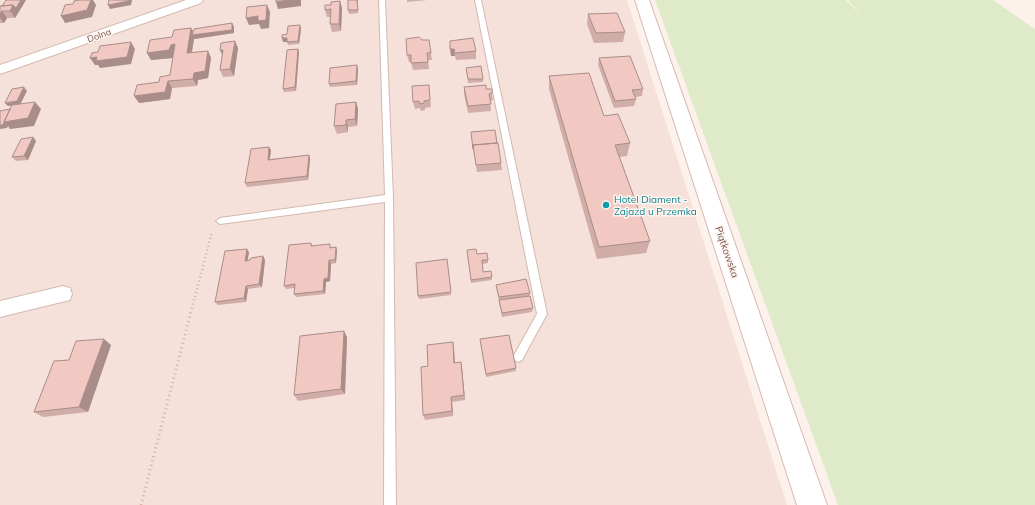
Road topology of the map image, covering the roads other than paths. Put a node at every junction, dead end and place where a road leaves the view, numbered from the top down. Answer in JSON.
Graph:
{"nodes":[{"id":1,"x":197,"y":0,"type":"edge"},
{"id":2,"x":382,"y":0,"type":"edge"},
{"id":3,"x":478,"y":0,"type":"edge"},
{"id":4,"x":642,"y":0,"type":"edge"},
{"id":5,"x":0,"y":70,"type":"edge"},
{"id":6,"x":389,"y":198,"type":"junction"},
{"id":7,"x":220,"y":221,"type":"road end"},
{"id":8,"x":63,"y":294,"type":"dead end"},
{"id":9,"x":0,"y":309,"type":"edge"},
{"id":10,"x":518,"y":357,"type":"dead end"},
{"id":11,"x":390,"y":505,"type":"edge"},
{"id":12,"x":812,"y":505,"type":"edge"}],
"edges":[{"from":1,"to":5,"type":"street","name":"Dolna"},
{"from":2,"to":6,"type":"lane"},
{"from":3,"to":10,"type":"lane"},
{"from":4,"to":12,"type":"main road","name":"Piątkowska"},
{"from":6,"to":7,"type":"lane"},
{"from":6,"to":11,"type":"lane"},
{"from":8,"to":9,"type":"street"}]}
